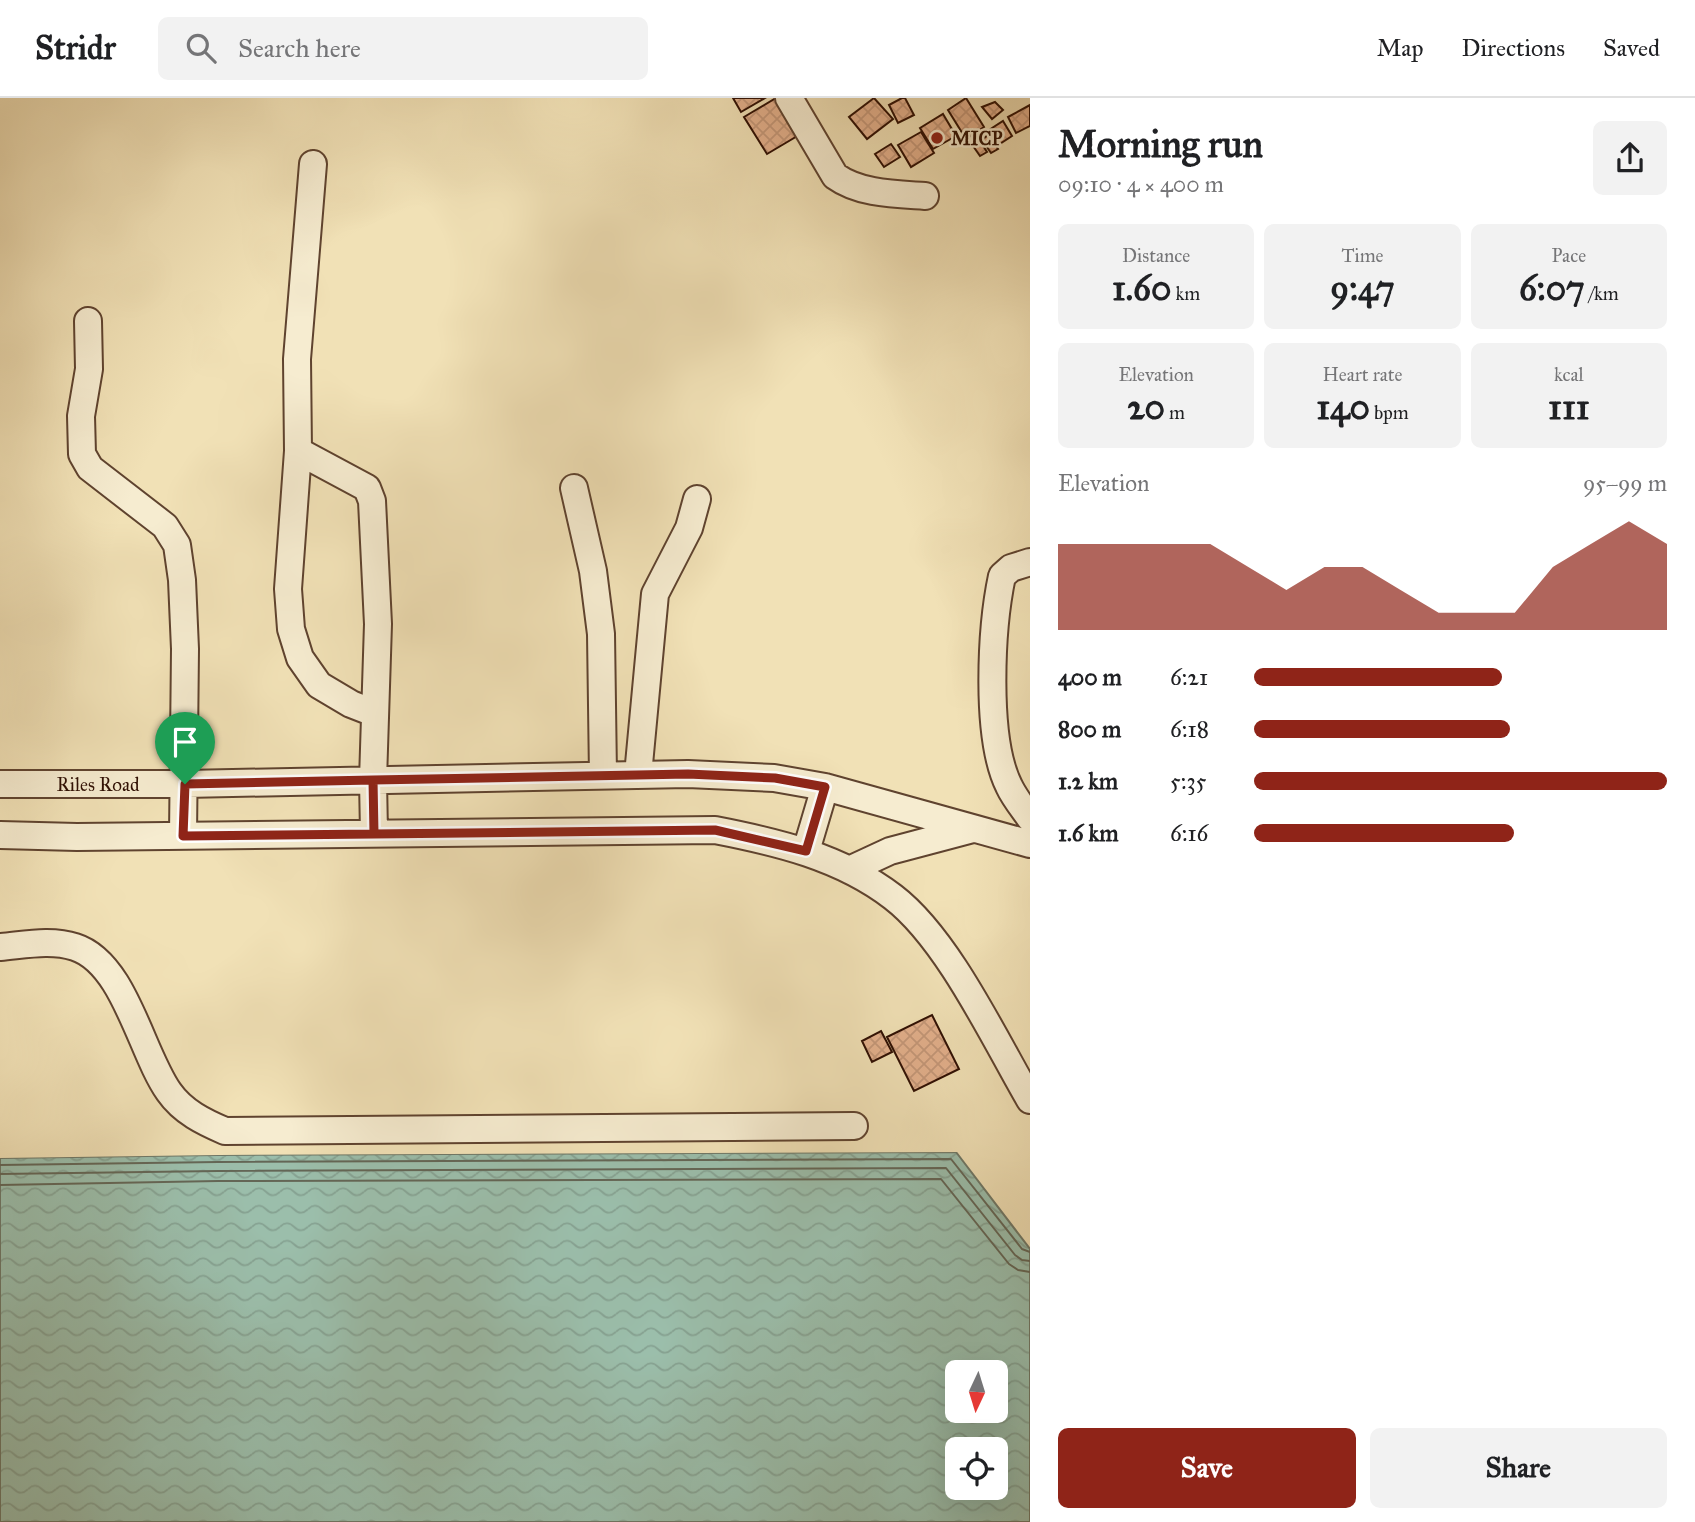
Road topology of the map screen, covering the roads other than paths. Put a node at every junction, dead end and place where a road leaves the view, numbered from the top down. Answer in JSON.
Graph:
{"nodes":[{"id":1,"x":789,"y":98,"type":"edge"},
{"id":2,"x":313,"y":164,"type":"dead end"},
{"id":3,"x":925,"y":196,"type":"dead end"},
{"id":4,"x":88,"y":321,"type":"dead end"},
{"id":5,"x":298,"y":451,"type":"junction"},
{"id":6,"x":574,"y":488,"type":"dead end"},
{"id":7,"x":696,"y":499,"type":"dead end"},
{"id":8,"x":1030,"y":562,"type":"edge"},
{"id":9,"x":374,"y":713,"type":"junction"},
{"id":10,"x":603,"y":775,"type":"junction"},
{"id":11,"x":638,"y":775,"type":"junction"},
{"id":12,"x":373,"y":780,"type":"junction"},
{"id":13,"x":0,"y":784,"type":"edge"},
{"id":14,"x":185,"y":784,"type":"junction"},
{"id":15,"x":825,"y":787,"type":"junction"},
{"id":16,"x":1029,"y":814,"type":"edge"},
{"id":17,"x":976,"y":828,"type":"junction"},
{"id":18,"x":374,"y":834,"type":"junction"},
{"id":19,"x":0,"y":835,"type":"edge"},
{"id":20,"x":183,"y":836,"type":"junction"},
{"id":21,"x":1030,"y":844,"type":"edge"},
{"id":22,"x":806,"y":851,"type":"junction"},
{"id":23,"x":849,"y":870,"type":"junction"},
{"id":24,"x":0,"y":947,"type":"edge"},
{"id":25,"x":1030,"y":1100,"type":"edge"},
{"id":26,"x":853,"y":1126,"type":"dead end"}],
"edges":[{"from":1,"to":3,"type":"street"},
{"from":2,"to":5,"type":"street"},
{"from":4,"to":14,"type":"street"},
{"from":5,"to":9,"type":"street"},
{"from":5,"to":9,"type":"street"},
{"from":6,"to":10,"type":"street"},
{"from":7,"to":11,"type":"street"},
{"from":8,"to":16,"type":"street"},
{"from":9,"to":12,"type":"street"},
{"from":10,"to":11,"type":"street","name":"Riles Road"},
{"from":10,"to":12,"type":"street","name":"Riles Road"},
{"from":11,"to":15,"type":"street","name":"Riles Road"},
{"from":12,"to":14,"type":"street","name":"Riles Road"},
{"from":12,"to":18,"type":"street"},
{"from":13,"to":14,"type":"street","name":"Riles Road"},
{"from":14,"to":20,"type":"street"},
{"from":15,"to":17,"type":"street","name":"Riles Road"},
{"from":15,"to":22,"type":"street"},
{"from":16,"to":17,"type":"street"},
{"from":17,"to":21,"type":"street","name":"Riles Road"},
{"from":17,"to":23,"type":"street"},
{"from":18,"to":20,"type":"street"},
{"from":18,"to":22,"type":"street"},
{"from":19,"to":20,"type":"street"},
{"from":22,"to":23,"type":"street"},
{"from":23,"to":25,"type":"street"},
{"from":24,"to":26,"type":"street"}]}
